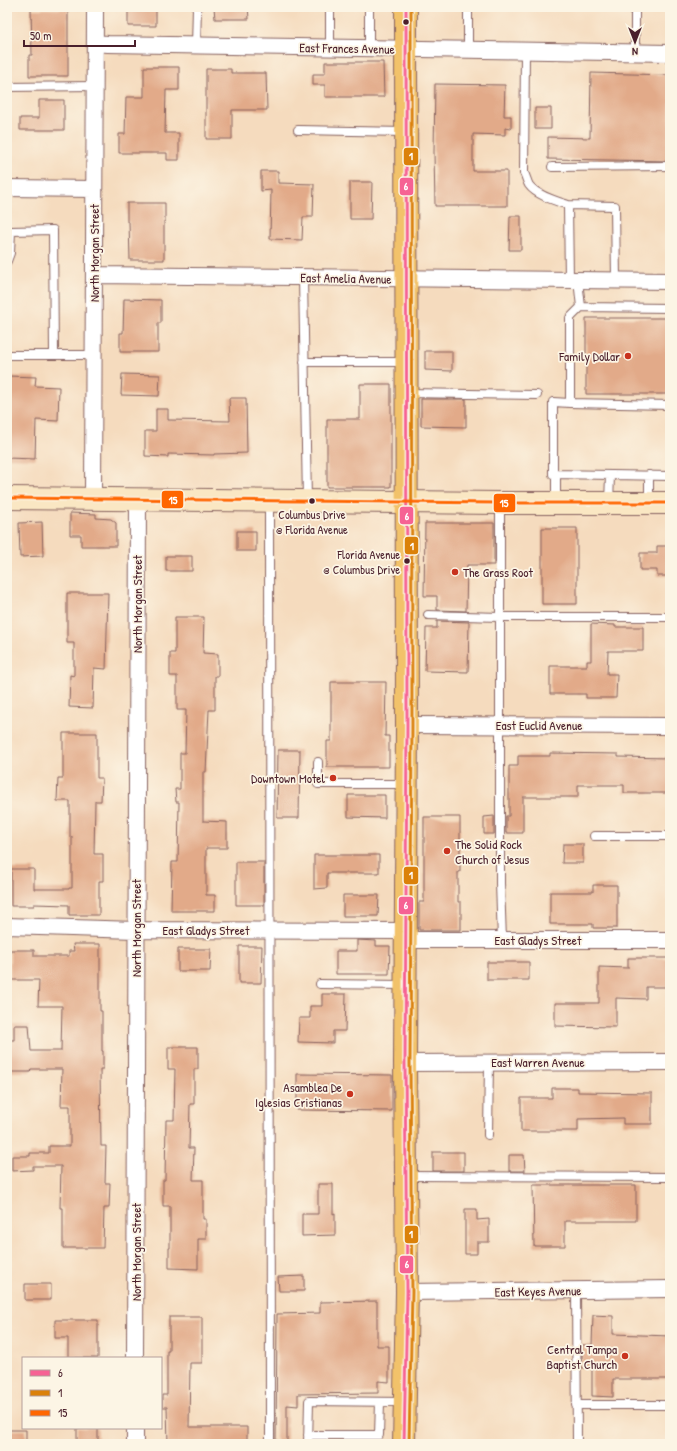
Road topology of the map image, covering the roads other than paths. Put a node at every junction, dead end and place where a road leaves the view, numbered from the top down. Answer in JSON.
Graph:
{"nodes":[{"id":1,"x":95,"y":7,"type":"edge"},
{"id":2,"x":196,"y":7,"type":"edge"},
{"id":3,"x":330,"y":7,"type":"edge"},
{"id":4,"x":369,"y":7,"type":"edge"},
{"id":5,"x":406,"y":7,"type":"edge"},
{"id":6,"x":468,"y":7,"type":"edge"},
{"id":7,"x":635,"y":7,"type":"edge"},
{"id":8,"x":95,"y":43,"type":"junction"},
{"id":9,"x":196,"y":46,"type":"junction"},
{"id":10,"x":330,"y":48,"type":"junction"},
{"id":11,"x":369,"y":48,"type":"junction"},
{"id":12,"x":406,"y":49,"type":"junction"},
{"id":13,"x":468,"y":50,"type":"junction"},
{"id":14,"x":525,"y":50,"type":"junction"},
{"id":15,"x":635,"y":52,"type":"junction"},
{"id":16,"x":670,"y":53,"type":"edge"},
{"id":17,"x":95,"y":86,"type":"junction"},
{"id":18,"x":7,"y":87,"type":"edge"},
{"id":19,"x":298,"y":130,"type":"dead end"},
{"id":20,"x":406,"y":132,"type":"junction"},
{"id":21,"x":670,"y":166,"type":"edge"},
{"id":22,"x":552,"y":167,"type":"dead end"},
{"id":23,"x":7,"y":188,"type":"edge"},
{"id":24,"x":94,"y":189,"type":"junction"},
{"id":25,"x":568,"y":205,"type":"junction"},
{"id":26,"x":7,"y":260,"type":"edge"},
{"id":27,"x":94,"y":276,"type":"junction"},
{"id":28,"x":303,"y":278,"type":"junction"},
{"id":29,"x":408,"y":279,"type":"junction"},
{"id":30,"x":573,"y":280,"type":"junction"},
{"id":31,"x":616,"y":280,"type":"junction"},
{"id":32,"x":670,"y":280,"type":"edge"},
{"id":33,"x":580,"y":307,"type":"junction"},
{"id":34,"x":670,"y":308,"type":"edge"},
{"id":35,"x":7,"y":355,"type":"edge"},
{"id":36,"x":54,"y":355,"type":"junction"},
{"id":37,"x":93,"y":355,"type":"junction"},
{"id":38,"x":304,"y":362,"type":"junction"},
{"id":39,"x":407,"y":362,"type":"junction"},
{"id":40,"x":406,"y":393,"type":"junction"},
{"id":41,"x":537,"y":395,"type":"dead end"},
{"id":42,"x":570,"y":403,"type":"junction"},
{"id":43,"x":670,"y":405,"type":"edge"},
{"id":44,"x":556,"y":474,"type":"junction"},
{"id":45,"x":610,"y":475,"type":"junction"},
{"id":46,"x":649,"y":475,"type":"junction"},
{"id":47,"x":670,"y":476,"type":"edge"},
{"id":48,"x":7,"y":498,"type":"edge"},
{"id":49,"x":93,"y":498,"type":"junction"},
{"id":50,"x":138,"y":499,"type":"junction"},
{"id":51,"x":269,"y":501,"type":"junction"},
{"id":52,"x":307,"y":501,"type":"junction"},
{"id":53,"x":407,"y":502,"type":"junction"},
{"id":54,"x":500,"y":503,"type":"junction"},
{"id":55,"x":556,"y":503,"type":"junction"},
{"id":56,"x":609,"y":503,"type":"junction"},
{"id":57,"x":659,"y":503,"type":"edge"},
{"id":58,"x":428,"y":615,"type":"dead end"},
{"id":59,"x":500,"y":617,"type":"junction"},
{"id":60,"x":670,"y":617,"type":"edge"},
{"id":61,"x":408,"y":725,"type":"junction"},
{"id":62,"x":500,"y":725,"type":"junction"},
{"id":63,"x":670,"y":726,"type":"edge"},
{"id":64,"x":318,"y":762,"type":"dead end"},
{"id":65,"x":407,"y":784,"type":"junction"},
{"id":66,"x":594,"y":836,"type":"dead end"},
{"id":67,"x":670,"y":836,"type":"edge"},
{"id":68,"x":7,"y":926,"type":"edge"},
{"id":69,"x":136,"y":930,"type":"junction"},
{"id":70,"x":269,"y":930,"type":"junction"},
{"id":71,"x":406,"y":936,"type":"junction"},
{"id":72,"x":502,"y":940,"type":"junction"},
{"id":73,"x":670,"y":940,"type":"edge"},
{"id":74,"x":320,"y":984,"type":"dead end"},
{"id":75,"x":406,"y":985,"type":"junction"},
{"id":76,"x":489,"y":1062,"type":"junction"},
{"id":77,"x":670,"y":1062,"type":"edge"},
{"id":78,"x":405,"y":1063,"type":"junction"},
{"id":79,"x":488,"y":1135,"type":"dead end"},
{"id":80,"x":406,"y":1176,"type":"junction"},
{"id":81,"x":670,"y":1177,"type":"edge"},
{"id":82,"x":670,"y":1289,"type":"edge"},
{"id":83,"x":576,"y":1290,"type":"junction"},
{"id":84,"x":407,"y":1292,"type":"junction"},
{"id":85,"x":135,"y":1357,"type":"edge"},
{"id":86,"x":380,"y":1402,"type":"junction"},
{"id":87,"x":405,"y":1402,"type":"junction"},
{"id":88,"x":576,"y":1405,"type":"junction"},
{"id":89,"x":670,"y":1405,"type":"edge"},
{"id":90,"x":135,"y":1429,"type":"edge"},
{"id":91,"x":308,"y":1435,"type":"junction"},
{"id":92,"x":135,"y":1444,"type":"edge"},
{"id":93,"x":270,"y":1444,"type":"edge"},
{"id":94,"x":308,"y":1444,"type":"edge"},
{"id":95,"x":404,"y":1444,"type":"edge"},
{"id":96,"x":577,"y":1444,"type":"edge"}],
"edges":[{"from":1,"to":8,"type":"street","name":"North Morgan Street"},
{"from":2,"to":9,"type":"lane"},
{"from":3,"to":10,"type":"lane"},
{"from":4,"to":11,"type":"lane"},
{"from":5,"to":12,"type":"main road"},
{"from":6,"to":13,"type":"lane"},
{"from":7,"to":15,"type":"lane"},
{"from":8,"to":9,"type":"street","name":"East Frances Avenue"},
{"from":8,"to":17,"type":"street","name":"North Morgan Street"},
{"from":9,"to":10,"type":"street","name":"East Frances Avenue"},
{"from":10,"to":11,"type":"street","name":"East Frances Avenue"},
{"from":11,"to":12,"type":"street","name":"East Frances Avenue"},
{"from":12,"to":13,"type":"street","name":"East Frances Avenue"},
{"from":12,"to":20,"type":"main road"},
{"from":13,"to":14,"type":"street","name":"East Frances Avenue"},
{"from":14,"to":15,"type":"street","name":"East Frances Avenue"},
{"from":14,"to":25,"type":"lane"},
{"from":15,"to":16,"type":"street","name":"East Frances Avenue"},
{"from":17,"to":18,"type":"lane"},
{"from":17,"to":24,"type":"street","name":"North Morgan Street"},
{"from":19,"to":20,"type":"lane"},
{"from":20,"to":29,"type":"main road"},
{"from":21,"to":22,"type":"lane"},
{"from":23,"to":24,"type":"street"},
{"from":24,"to":27,"type":"street","name":"North Morgan Street"},
{"from":25,"to":30,"type":"lane"},
{"from":25,"to":31,"type":"lane"},
{"from":26,"to":36,"type":"lane"},
{"from":27,"to":28,"type":"street","name":"East Amelia Avenue"},
{"from":27,"to":37,"type":"street","name":"North Morgan Street"},
{"from":28,"to":29,"type":"street","name":"East Amelia Avenue"},
{"from":28,"to":38,"type":"lane"},
{"from":29,"to":30,"type":"street","name":"East Amelia Avenue"},
{"from":29,"to":39,"type":"main road"},
{"from":30,"to":31,"type":"street","name":"East Amelia Avenue"},
{"from":30,"to":33,"type":"lane"},
{"from":31,"to":32,"type":"street","name":"East Amelia Avenue"},
{"from":33,"to":34,"type":"lane"},
{"from":33,"to":42,"type":"lane"},
{"from":35,"to":36,"type":"lane"},
{"from":36,"to":37,"type":"lane"},
{"from":37,"to":49,"type":"street","name":"North Morgan Street"},
{"from":38,"to":39,"type":"lane"},
{"from":38,"to":52,"type":"lane"},
{"from":39,"to":40,"type":"main road"},
{"from":40,"to":41,"type":"lane"},
{"from":40,"to":53,"type":"main road"},
{"from":42,"to":43,"type":"lane"},
{"from":42,"to":44,"type":"lane"},
{"from":44,"to":45,"type":"lane"},
{"from":44,"to":55,"type":"lane"},
{"from":45,"to":46,"type":"lane"},
{"from":45,"to":56,"type":"lane"},
{"from":46,"to":47,"type":"lane"},
{"from":46,"to":57,"type":"lane"},
{"from":48,"to":49,"type":"main road"},
{"from":49,"to":50,"type":"main road"},
{"from":50,"to":51,"type":"main road"},
{"from":50,"to":69,"type":"street","name":"North Morgan Street"},
{"from":51,"to":52,"type":"main road"},
{"from":51,"to":70,"type":"lane"},
{"from":52,"to":53,"type":"main road"},
{"from":53,"to":54,"type":"main road"},
{"from":53,"to":61,"type":"main road"},
{"from":54,"to":55,"type":"main road"},
{"from":54,"to":59,"type":"lane"},
{"from":55,"to":56,"type":"main road"},
{"from":56,"to":57,"type":"main road"},
{"from":58,"to":59,"type":"lane"},
{"from":59,"to":60,"type":"lane"},
{"from":59,"to":62,"type":"lane"},
{"from":61,"to":62,"type":"street","name":"East Euclid Avenue"},
{"from":61,"to":65,"type":"main road"},
{"from":62,"to":63,"type":"street","name":"East Euclid Avenue"},
{"from":62,"to":72,"type":"lane"},
{"from":64,"to":65,"type":"lane"},
{"from":65,"to":71,"type":"main road"},
{"from":66,"to":67,"type":"lane"},
{"from":68,"to":69,"type":"street","name":"East Gladys Street"},
{"from":69,"to":70,"type":"street","name":"East Gladys Street"},
{"from":69,"to":85,"type":"street","name":"North Morgan Street"},
{"from":70,"to":71,"type":"street","name":"East Gladys Street"},
{"from":70,"to":93,"type":"lane"},
{"from":71,"to":72,"type":"street","name":"East Gladys Street"},
{"from":71,"to":75,"type":"main road"},
{"from":72,"to":73,"type":"street","name":"East Gladys Street"},
{"from":74,"to":75,"type":"lane"},
{"from":75,"to":78,"type":"main road"},
{"from":76,"to":77,"type":"street","name":"East Warren Avenue"},
{"from":76,"to":78,"type":"street","name":"East Warren Avenue"},
{"from":76,"to":79,"type":"lane"},
{"from":78,"to":80,"type":"main road"},
{"from":80,"to":81,"type":"lane"},
{"from":80,"to":84,"type":"main road"},
{"from":82,"to":83,"type":"street","name":"East Keyes Avenue"},
{"from":83,"to":84,"type":"street","name":"East Keyes Avenue"},
{"from":83,"to":88,"type":"lane"},
{"from":84,"to":87,"type":"main road"},
{"from":86,"to":87,"type":"lane"},
{"from":86,"to":91,"type":"lane"},
{"from":86,"to":91,"type":"lane"},
{"from":87,"to":95,"type":"main road"},
{"from":88,"to":89,"type":"lane"},
{"from":88,"to":96,"type":"lane"},
{"from":90,"to":92,"type":"street"},
{"from":91,"to":94,"type":"lane"}]}
